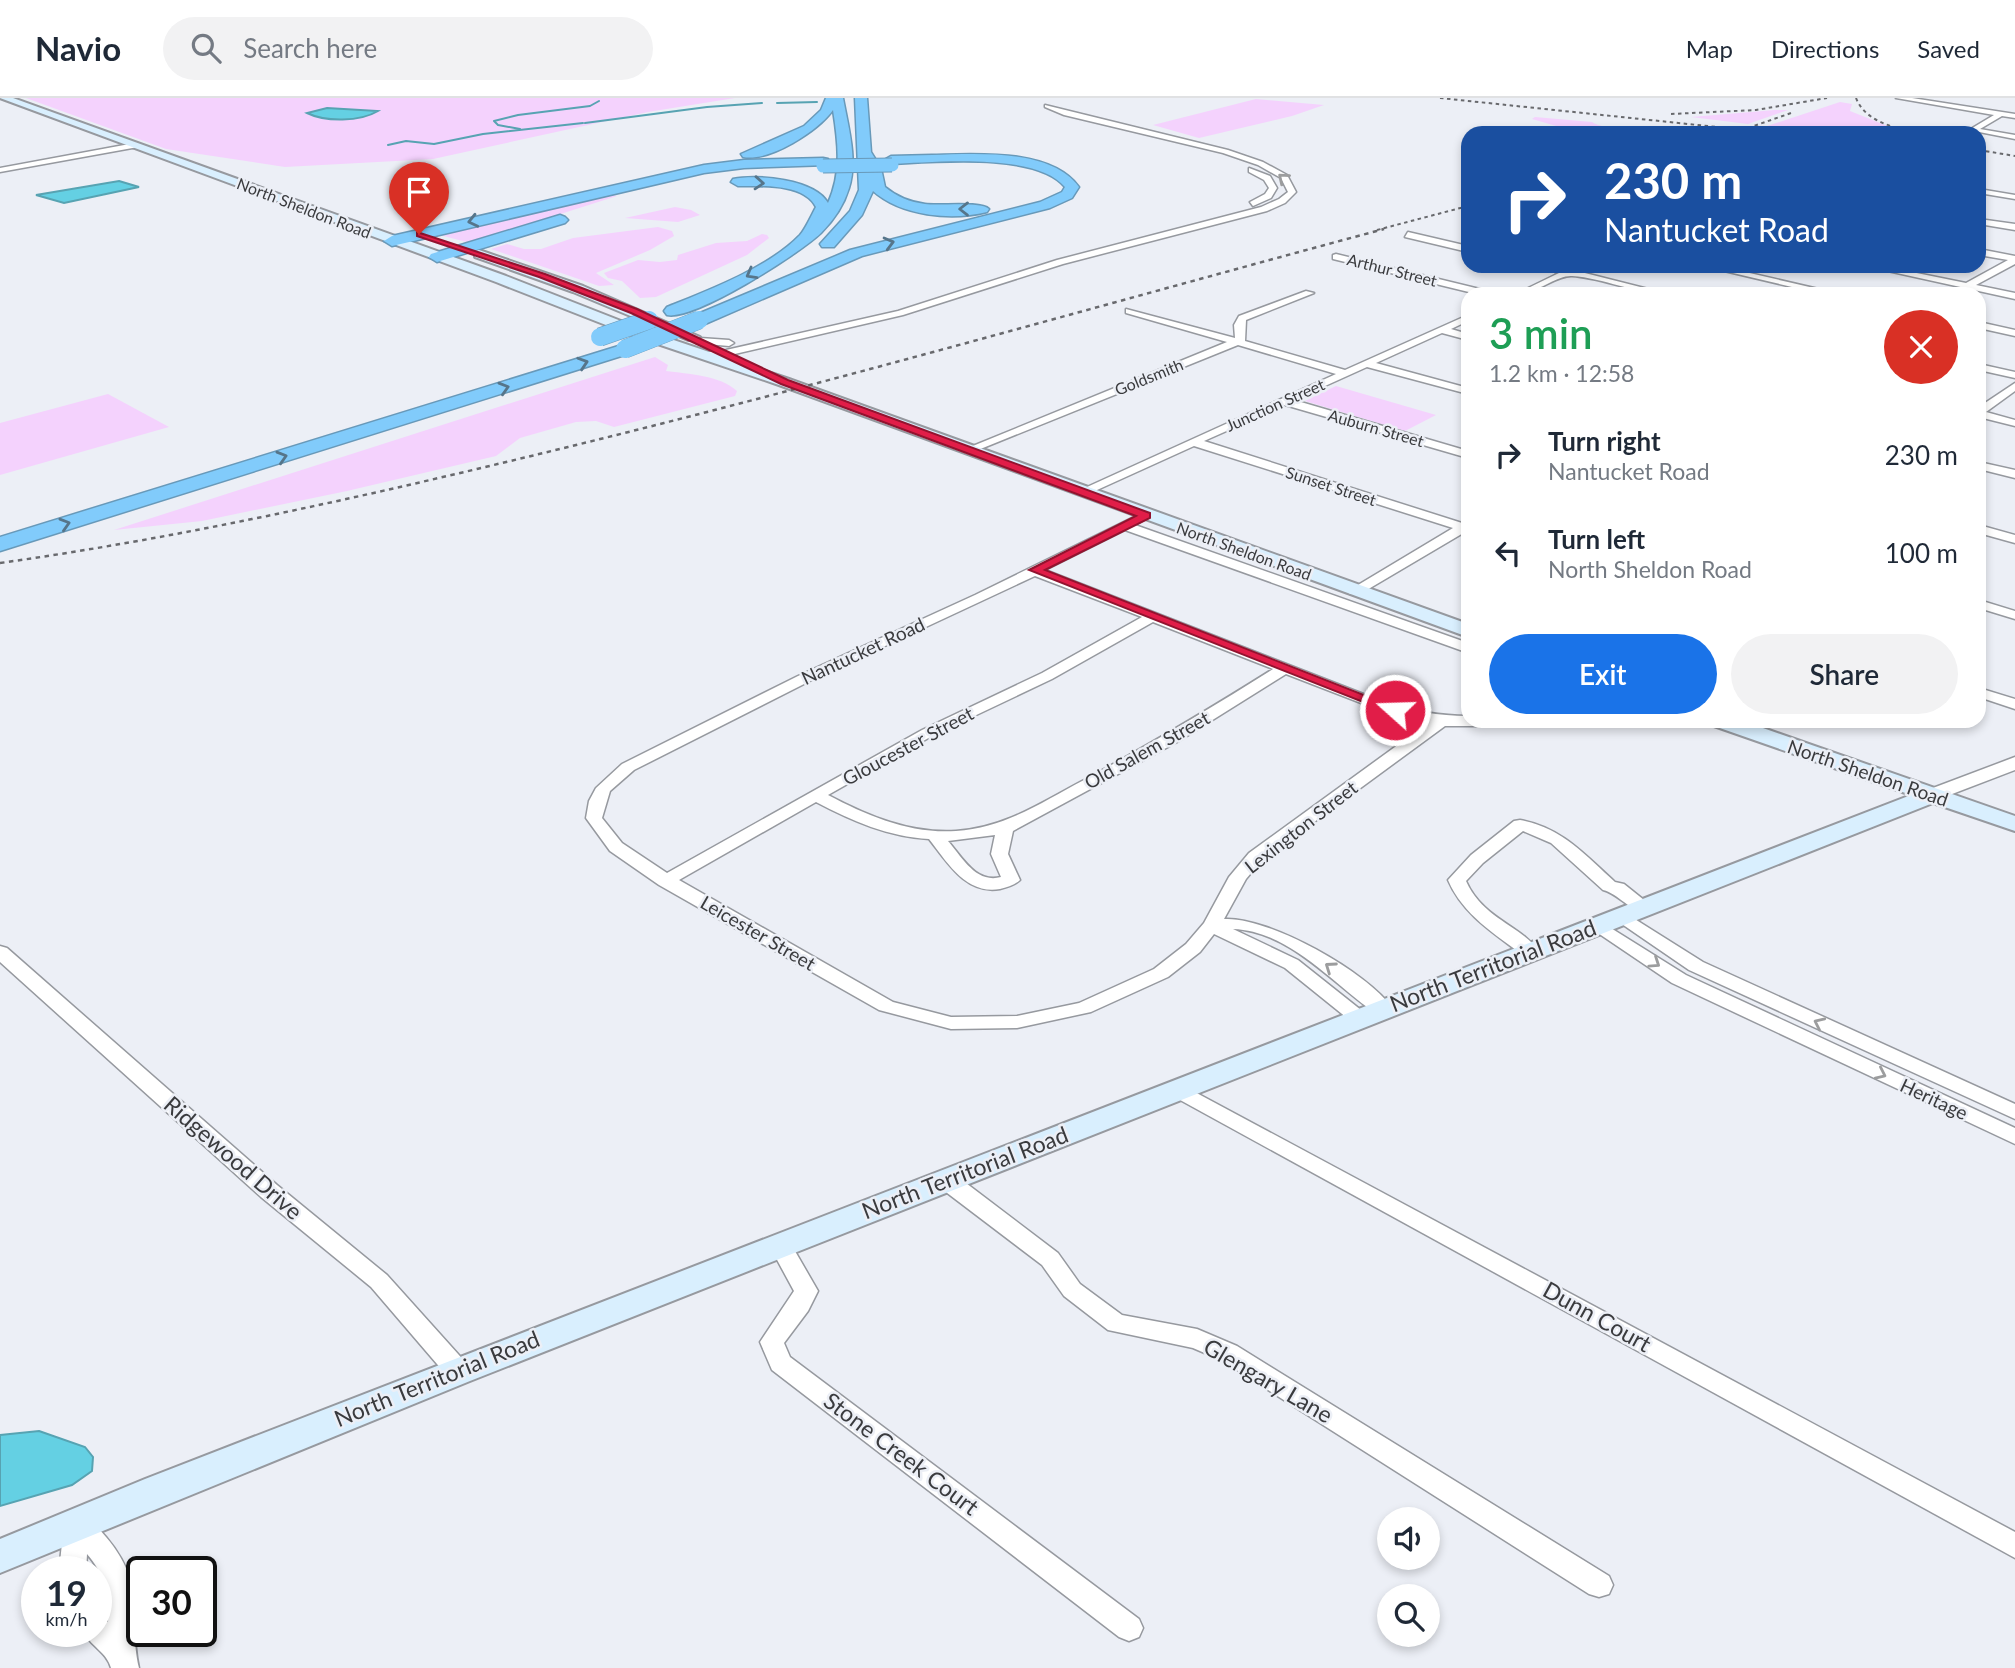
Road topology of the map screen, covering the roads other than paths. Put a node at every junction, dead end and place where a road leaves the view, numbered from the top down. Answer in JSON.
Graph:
{"nodes":[{"id":1,"x":4,"y":98,"type":"edge"},
{"id":2,"x":835,"y":98,"type":"edge"},
{"id":3,"x":861,"y":98,"type":"edge"},
{"id":4,"x":1899,"y":98,"type":"edge"},
{"id":5,"x":1047,"y":106,"type":"dead end"},
{"id":6,"x":2015,"y":107,"type":"edge"},
{"id":7,"x":2001,"y":114,"type":"junction"},
{"id":8,"x":2015,"y":116,"type":"edge"},
{"id":9,"x":1980,"y":126,"type":"edge"},
{"id":10,"x":1986,"y":132,"type":"edge"},
{"id":11,"x":2015,"y":137,"type":"edge"},
{"id":12,"x":1192,"y":143,"type":"junction"},
{"id":13,"x":135,"y":145,"type":"junction"},
{"id":14,"x":865,"y":154,"type":"junction"},
{"id":15,"x":1249,"y":160,"type":"junction"},
{"id":16,"x":891,"y":162,"type":"junction"},
{"id":17,"x":1233,"y":162,"type":"junction"},
{"id":18,"x":823,"y":164,"type":"junction"},
{"id":19,"x":0,"y":170,"type":"edge"},
{"id":20,"x":219,"y":175,"type":"junction"},
{"id":21,"x":618,"y":187,"type":"junction"},
{"id":22,"x":1986,"y":192,"type":"edge"},
{"id":23,"x":2015,"y":197,"type":"edge"},
{"id":24,"x":1256,"y":202,"type":"junction"},
{"id":25,"x":1273,"y":205,"type":"junction"},
{"id":26,"x":596,"y":208,"type":"junction"},
{"id":27,"x":313,"y":212,"type":"junction"},
{"id":28,"x":1986,"y":222,"type":"edge"},
{"id":29,"x":2015,"y":228,"type":"edge"},
{"id":30,"x":1144,"y":232,"type":"junction"},
{"id":31,"x":396,"y":234,"type":"junction"},
{"id":32,"x":419,"y":234,"type":"junction"},
{"id":33,"x":1408,"y":235,"type":"dead end"},
{"id":34,"x":808,"y":236,"type":"junction"},
{"id":35,"x":1157,"y":237,"type":"junction"},
{"id":36,"x":1461,"y":247,"type":"edge"},
{"id":37,"x":467,"y":250,"type":"junction"},
{"id":38,"x":1986,"y":254,"type":"edge"},
{"id":39,"x":438,"y":257,"type":"junction"},
{"id":40,"x":1336,"y":257,"type":"dead end"},
{"id":41,"x":1047,"y":258,"type":"junction"},
{"id":42,"x":2015,"y":260,"type":"edge"},
{"id":43,"x":1060,"y":262,"type":"junction"},
{"id":44,"x":530,"y":271,"type":"junction"},
{"id":45,"x":1568,"y":273,"type":"joint"},
{"id":46,"x":1739,"y":273,"type":"edge"},
{"id":47,"x":1904,"y":273,"type":"edge"},
{"id":48,"x":501,"y":279,"type":"junction"},
{"id":49,"x":1968,"y":286,"type":"junction"},
{"id":50,"x":1461,"y":287,"type":"edge"},
{"id":51,"x":1537,"y":287,"type":"edge"},
{"id":52,"x":1631,"y":287,"type":"edge"},
{"id":53,"x":1803,"y":287,"type":"edge"},
{"id":54,"x":1973,"y":287,"type":"edge"},
{"id":55,"x":943,"y":290,"type":"junction"},
{"id":56,"x":1986,"y":290,"type":"edge"},
{"id":57,"x":535,"y":293,"type":"junction"},
{"id":58,"x":1309,"y":293,"type":"dead end"},
{"id":59,"x":957,"y":295,"type":"junction"},
{"id":60,"x":2015,"y":296,"type":"edge"},
{"id":61,"x":735,"y":304,"type":"junction"},
{"id":62,"x":627,"y":308,"type":"junction"},
{"id":63,"x":1129,"y":311,"type":"dead end"},
{"id":64,"x":822,"y":321,"type":"junction"},
{"id":65,"x":1461,"y":321,"type":"edge"},
{"id":66,"x":599,"y":327,"type":"junction"},
{"id":67,"x":832,"y":327,"type":"junction"},
{"id":68,"x":1986,"y":327,"type":"edge"},
{"id":69,"x":1441,"y":330,"type":"junction"},
{"id":70,"x":2015,"y":333,"type":"edge"},
{"id":71,"x":1461,"y":335,"type":"edge"},
{"id":72,"x":1237,"y":342,"type":"junction"},
{"id":73,"x":702,"y":348,"type":"junction"},
{"id":74,"x":726,"y":353,"type":"junction"},
{"id":75,"x":1367,"y":363,"type":"junction"},
{"id":76,"x":1986,"y":369,"type":"edge"},
{"id":77,"x":1345,"y":373,"type":"junction"},
{"id":78,"x":2015,"y":375,"type":"edge"},
{"id":79,"x":784,"y":382,"type":"junction"},
{"id":80,"x":2015,"y":386,"type":"edge"},
{"id":81,"x":1461,"y":389,"type":"edge"},
{"id":82,"x":1284,"y":401,"type":"junction"},
{"id":83,"x":1986,"y":408,"type":"edge"},
{"id":84,"x":1986,"y":415,"type":"edge"},
{"id":85,"x":2015,"y":423,"type":"edge"},
{"id":86,"x":1194,"y":442,"type":"junction"},
{"id":87,"x":969,"y":450,"type":"junction"},
{"id":88,"x":1461,"y":453,"type":"edge"},
{"id":89,"x":1986,"y":467,"type":"edge"},
{"id":90,"x":160,"y":473,"type":"dead end"},
{"id":91,"x":2015,"y":474,"type":"edge"},
{"id":92,"x":1082,"y":492,"type":"junction"},
{"id":93,"x":1146,"y":515,"type":"junction"},
{"id":94,"x":1461,"y":525,"type":"edge"},
{"id":95,"x":1125,"y":526,"type":"junction"},
{"id":96,"x":1461,"y":530,"type":"edge"},
{"id":97,"x":1986,"y":531,"type":"edge"},
{"id":98,"x":2015,"y":539,"type":"edge"},
{"id":99,"x":0,"y":544,"type":"edge"},
{"id":100,"x":1035,"y":570,"type":"junction"},
{"id":101,"x":1355,"y":591,"type":"junction"},
{"id":102,"x":1986,"y":606,"type":"edge"},
{"id":103,"x":2015,"y":615,"type":"edge"},
{"id":104,"x":1154,"y":616,"type":"junction"},
{"id":105,"x":1461,"y":629,"type":"edge"},
{"id":106,"x":1461,"y":646,"type":"edge"},
{"id":107,"x":1285,"y":668,"type":"junction"},
{"id":108,"x":1986,"y":694,"type":"edge"},
{"id":109,"x":2015,"y":704,"type":"edge"},
{"id":110,"x":1441,"y":721,"type":"junction"},
{"id":111,"x":1461,"y":721,"type":"edge"},
{"id":112,"x":1742,"y":728,"type":"edge"},
{"id":113,"x":2015,"y":763,"type":"edge"},
{"id":114,"x":1932,"y":795,"type":"junction"},
{"id":115,"x":817,"y":796,"type":"junction"},
{"id":116,"x":594,"y":806,"type":"joint"},
{"id":117,"x":2015,"y":824,"type":"edge"},
{"id":118,"x":1006,"y":828,"type":"junction"},
{"id":119,"x":936,"y":837,"type":"junction"},
{"id":120,"x":666,"y":881,"type":"junction"},
{"id":121,"x":1625,"y":915,"type":"junction"},
{"id":122,"x":1212,"y":925,"type":"junction"},
{"id":123,"x":0,"y":952,"type":"edge"},
{"id":124,"x":1531,"y":952,"type":"junction"},
{"id":125,"x":1733,"y":994,"type":"junction"},
{"id":126,"x":1371,"y":1013,"type":"junction"},
{"id":127,"x":951,"y":1023,"type":"joint"},
{"id":128,"x":1868,"y":1046,"type":"junction"},
{"id":129,"x":1854,"y":1061,"type":"junction"},
{"id":130,"x":1178,"y":1090,"type":"junction"},
{"id":131,"x":2015,"y":1112,"type":"edge"},
{"id":132,"x":2015,"y":1137,"type":"edge"},
{"id":133,"x":946,"y":1180,"type":"junction"},
{"id":134,"x":780,"y":1245,"type":"junction"},
{"id":135,"x":458,"y":1371,"type":"junction"},
{"id":136,"x":77,"y":1524,"type":"junction"},
{"id":137,"x":2015,"y":1546,"type":"edge"},
{"id":138,"x":0,"y":1556,"type":"edge"},
{"id":139,"x":74,"y":1556,"type":"edge"},
{"id":140,"x":1599,"y":1585,"type":"dead end"},
{"id":141,"x":1129,"y":1628,"type":"dead end"},
{"id":142,"x":123,"y":1660,"type":"edge"}],
"edges":[{"from":1,"to":13,"type":"main road","name":"North Sheldon Road"},
{"from":2,"to":21,"type":"highway"},
{"from":2,"to":34,"type":"highway"},
{"from":3,"to":14,"type":"highway"},
{"from":4,"to":7,"type":"street"},
{"from":5,"to":12,"type":"street"},
{"from":6,"to":7,"type":"street"},
{"from":7,"to":8,"type":"street"},
{"from":7,"to":9,"type":"street"},
{"from":10,"to":11,"type":"street"},
{"from":12,"to":15,"type":"street"},
{"from":12,"to":17,"type":"street"},
{"from":13,"to":19,"type":"street"},
{"from":13,"to":20,"type":"main road","name":"North Sheldon Road"},
{"from":16,"to":14,"type":"highway","one_way":true},
{"from":14,"to":61,"type":"highway"},
{"from":15,"to":17,"type":"street"},
{"from":25,"to":15,"type":"street","one_way":true},
{"from":16,"to":18,"type":"highway","bridge":true},
{"from":61,"to":16,"type":"highway","one_way":true},
{"from":17,"to":24,"type":"street"},
{"from":18,"to":21,"type":"highway"},
{"from":18,"to":26,"type":"highway"},
{"from":20,"to":27,"type":"main road","name":"North Sheldon Road"},
{"from":20,"to":27,"type":"main road","name":"North Sheldon Road"},
{"from":21,"to":32,"type":"highway","one_way":true},
{"from":22,"to":23,"type":"street"},
{"from":24,"to":25,"type":"street"},
{"from":24,"to":30,"type":"street"},
{"from":25,"to":35,"type":"street"},
{"from":26,"to":34,"type":"highway","one_way":true},
{"from":26,"to":37,"type":"highway"},
{"from":27,"to":31,"type":"main road","name":"North Sheldon Road"},
{"from":28,"to":29,"type":"street"},
{"from":30,"to":35,"type":"street"},
{"from":30,"to":41,"type":"street"},
{"from":31,"to":32,"type":"highway"},
{"from":31,"to":39,"type":"main road","name":"North Sheldon Road"},
{"from":32,"to":37,"type":"main road","name":"North Sheldon Road"},
{"from":33,"to":36,"type":"street"},
{"from":34,"to":66,"type":"highway","one_way":true,"bridge":true},
{"from":35,"to":43,"type":"street"},
{"from":37,"to":39,"type":"highway"},
{"from":37,"to":44,"type":"main road","name":"North Sheldon Road"},
{"from":38,"to":42,"type":"street"},
{"from":39,"to":48,"type":"main road","name":"North Sheldon Road"},
{"from":40,"to":50,"type":"street","name":"Arthur Street"},
{"from":41,"to":43,"type":"street"},
{"from":41,"to":55,"type":"street"},
{"from":42,"to":49,"type":"street"},
{"from":43,"to":59,"type":"street"},
{"from":44,"to":48,"type":"main road"},
{"from":44,"to":62,"type":"main road","name":"North Sheldon Road"},
{"from":45,"to":51,"type":"street"},
{"from":45,"to":52,"type":"street"},
{"from":46,"to":53,"type":"street"},
{"from":47,"to":49,"type":"street"},
{"from":48,"to":57,"type":"main road","name":"North Sheldon Road"},
{"from":49,"to":54,"type":"street"},
{"from":55,"to":59,"type":"street"},
{"from":55,"to":64,"type":"street"},
{"from":56,"to":60,"type":"street"},
{"from":57,"to":62,"type":"main road"},
{"from":57,"to":66,"type":"main road","name":"North Sheldon Road"},
{"from":58,"to":72,"type":"street"},
{"from":59,"to":67,"type":"street"},
{"from":99,"to":61,"type":"highway","one_way":true,"bridge":true},
{"from":62,"to":66,"type":"main road"},
{"from":62,"to":73,"type":"main road","name":"North Sheldon Road"},
{"from":63,"to":72,"type":"street"},
{"from":64,"to":67,"type":"street"},
{"from":64,"to":73,"type":"street"},
{"from":65,"to":69,"type":"street","name":"Junction Street"},
{"from":66,"to":73,"type":"main road","name":"North Sheldon Road"},
{"from":66,"to":90,"type":"highway"},
{"from":67,"to":74,"type":"street"},
{"from":68,"to":70,"type":"street"},
{"from":69,"to":71,"type":"street"},
{"from":69,"to":75,"type":"street","name":"Junction Street"},
{"from":72,"to":77,"type":"street"},
{"from":72,"to":87,"type":"street","name":"Goldsmith"},
{"from":73,"to":74,"type":"main road","name":"North Sheldon Road"},
{"from":73,"to":79,"type":"main road","name":"North Sheldon Road"},
{"from":74,"to":79,"type":"main road","name":"North Sheldon Road"},
{"from":75,"to":77,"type":"street","name":"Junction Street"},
{"from":75,"to":81,"type":"street"},
{"from":76,"to":78,"type":"street"},
{"from":77,"to":82,"type":"street","name":"Junction Street"},
{"from":79,"to":87,"type":"main road","name":"North Sheldon Road"},
{"from":80,"to":83,"type":"street"},
{"from":82,"to":86,"type":"street","name":"Junction Street"},
{"from":82,"to":88,"type":"street","name":"Auburn Street"},
{"from":84,"to":85,"type":"street"},
{"from":86,"to":92,"type":"street","name":"Junction Street"},
{"from":86,"to":94,"type":"street","name":"Sunset Street"},
{"from":87,"to":92,"type":"main road","name":"North Sheldon Road"},
{"from":89,"to":91,"type":"street"},
{"from":92,"to":93,"type":"main road","name":"North Sheldon Road"},
{"from":93,"to":95,"type":"street","name":"Nantucket Road"},
{"from":93,"to":101,"type":"main road","name":"North Sheldon Road"},
{"from":95,"to":100,"type":"street","name":"Nantucket Road"},
{"from":95,"to":106,"type":"street"},
{"from":96,"to":101,"type":"street"},
{"from":97,"to":98,"type":"street"},
{"from":100,"to":104,"type":"street"},
{"from":100,"to":116,"type":"street","name":"Nantucket Road"},
{"from":101,"to":105,"type":"main road","name":"North Sheldon Road"},
{"from":102,"to":103,"type":"street"},
{"from":104,"to":107,"type":"street"},
{"from":104,"to":115,"type":"street","name":"Gloucester Street"},
{"from":107,"to":110,"type":"street"},
{"from":107,"to":118,"type":"street","name":"Old Salem Street"},
{"from":108,"to":109,"type":"street"},
{"from":110,"to":111,"type":"street"},
{"from":110,"to":122,"type":"street","name":"Lexington Street"},
{"from":112,"to":114,"type":"main road","name":"North Sheldon Road"},
{"from":113,"to":114,"type":"street"},
{"from":114,"to":117,"type":"main road","name":"North Sheldon Road"},
{"from":114,"to":121,"type":"main road","name":"North Territorial Road"},
{"from":115,"to":119,"type":"street","name":"Old Salem Street"},
{"from":115,"to":120,"type":"street","name":"Gloucester Street"},
{"from":116,"to":120,"type":"street","name":"Leicester Street"},
{"from":118,"to":119,"type":"street","name":"Old Salem Street"},
{"from":118,"to":119,"type":"street"},
{"from":120,"to":127,"type":"street","name":"Leicester Street"},
{"from":121,"to":124,"type":"main road","name":"North Territorial Road"},
{"from":121,"to":124,"type":"street","name":"Heritage"},
{"from":121,"to":125,"type":"street","name":"Heritage"},
{"from":122,"to":126,"type":"street"},
{"from":122,"to":127,"type":"street","name":"Lexington Street"},
{"from":123,"to":135,"type":"street","name":"Ridgewood Drive"},
{"from":124,"to":126,"type":"main road","name":"North Territorial Road"},
{"from":128,"to":125,"type":"street","name":"Heritage","one_way":true},
{"from":125,"to":129,"type":"street","name":"Heritage"},
{"from":126,"to":130,"type":"main road","name":"North Territorial Road"},
{"from":128,"to":129,"type":"street"},
{"from":128,"to":131,"type":"street","name":"Heritage"},
{"from":129,"to":132,"type":"street","name":"Heritage","one_way":true},
{"from":130,"to":133,"type":"main road","name":"North Territorial Road"},
{"from":130,"to":137,"type":"street","name":"Dunn Court"},
{"from":133,"to":134,"type":"main road","name":"North Territorial Road"},
{"from":133,"to":140,"type":"street","name":"Glengary Lane"},
{"from":134,"to":135,"type":"main road","name":"North Territorial Road"},
{"from":134,"to":141,"type":"street","name":"Stone Creek Court"},
{"from":135,"to":136,"type":"main road","name":"North Territorial Road"},
{"from":136,"to":138,"type":"main road","name":"North Territorial Road"},
{"from":136,"to":139,"type":"street"},
{"from":136,"to":142,"type":"street"}]}
